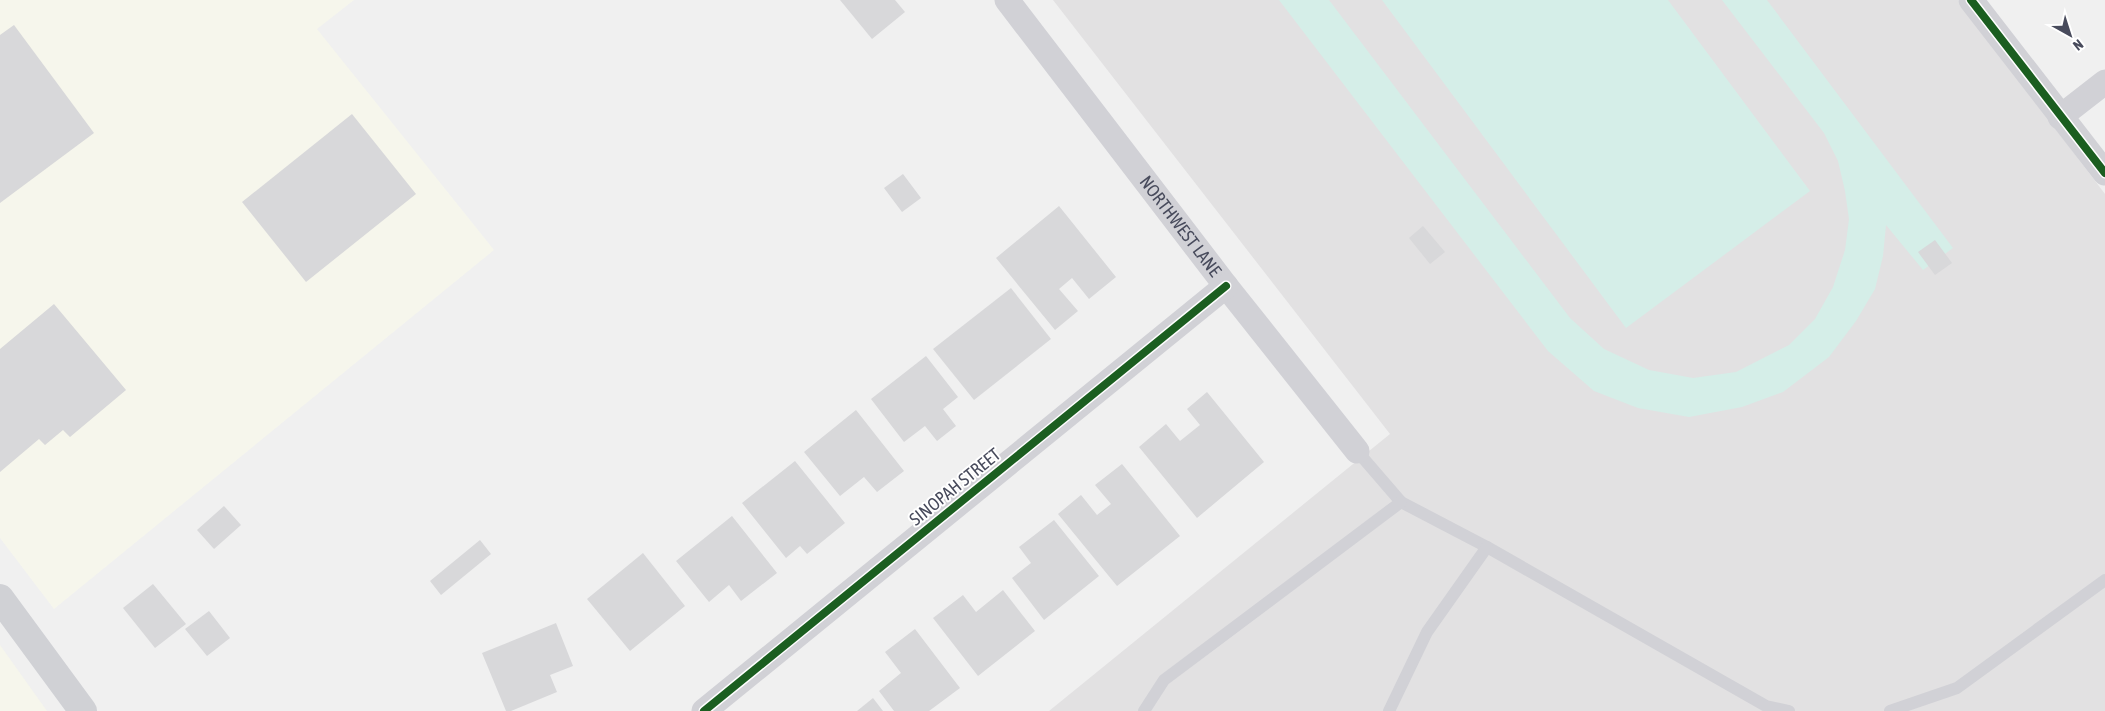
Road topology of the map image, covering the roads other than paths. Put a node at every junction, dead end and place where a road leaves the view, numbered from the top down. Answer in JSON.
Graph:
{"nodes":[{"id":1,"x":1007,"y":0,"type":"edge"},
{"id":2,"x":1971,"y":0,"type":"edge"},
{"id":3,"x":2105,"y":82,"type":"edge"},
{"id":4,"x":2060,"y":117,"type":"junction"},
{"id":5,"x":2105,"y":173,"type":"edge"},
{"id":6,"x":1226,"y":286,"type":"junction"},
{"id":7,"x":1357,"y":451,"type":"joint"},
{"id":8,"x":1401,"y":502,"type":"junction"},
{"id":9,"x":1487,"y":547,"type":"junction"},
{"id":10,"x":2105,"y":580,"type":"edge"},
{"id":11,"x":0,"y":598,"type":"edge"},
{"id":12,"x":83,"y":711,"type":"edge"},
{"id":13,"x":704,"y":711,"type":"edge"},
{"id":14,"x":1144,"y":711,"type":"edge"},
{"id":15,"x":1389,"y":711,"type":"edge"},
{"id":16,"x":1789,"y":711,"type":"edge"},
{"id":17,"x":1890,"y":711,"type":"edge"}],
"edges":[{"from":1,"to":6,"type":"street","name":"NORTHWEST LANE"},
{"from":2,"to":4,"type":"street"},
{"from":3,"to":4,"type":"street"},
{"from":4,"to":5,"type":"street"},
{"from":6,"to":7,"type":"street","name":"NORTHWEST LANE"},
{"from":6,"to":13,"type":"street","name":"SINOPAH STREET"},
{"from":7,"to":8,"type":"lane"},
{"from":8,"to":9,"type":"lane"},
{"from":8,"to":14,"type":"lane"},
{"from":9,"to":15,"type":"lane"},
{"from":9,"to":16,"type":"lane"},
{"from":10,"to":17,"type":"lane"},
{"from":11,"to":12,"type":"main road"}]}
